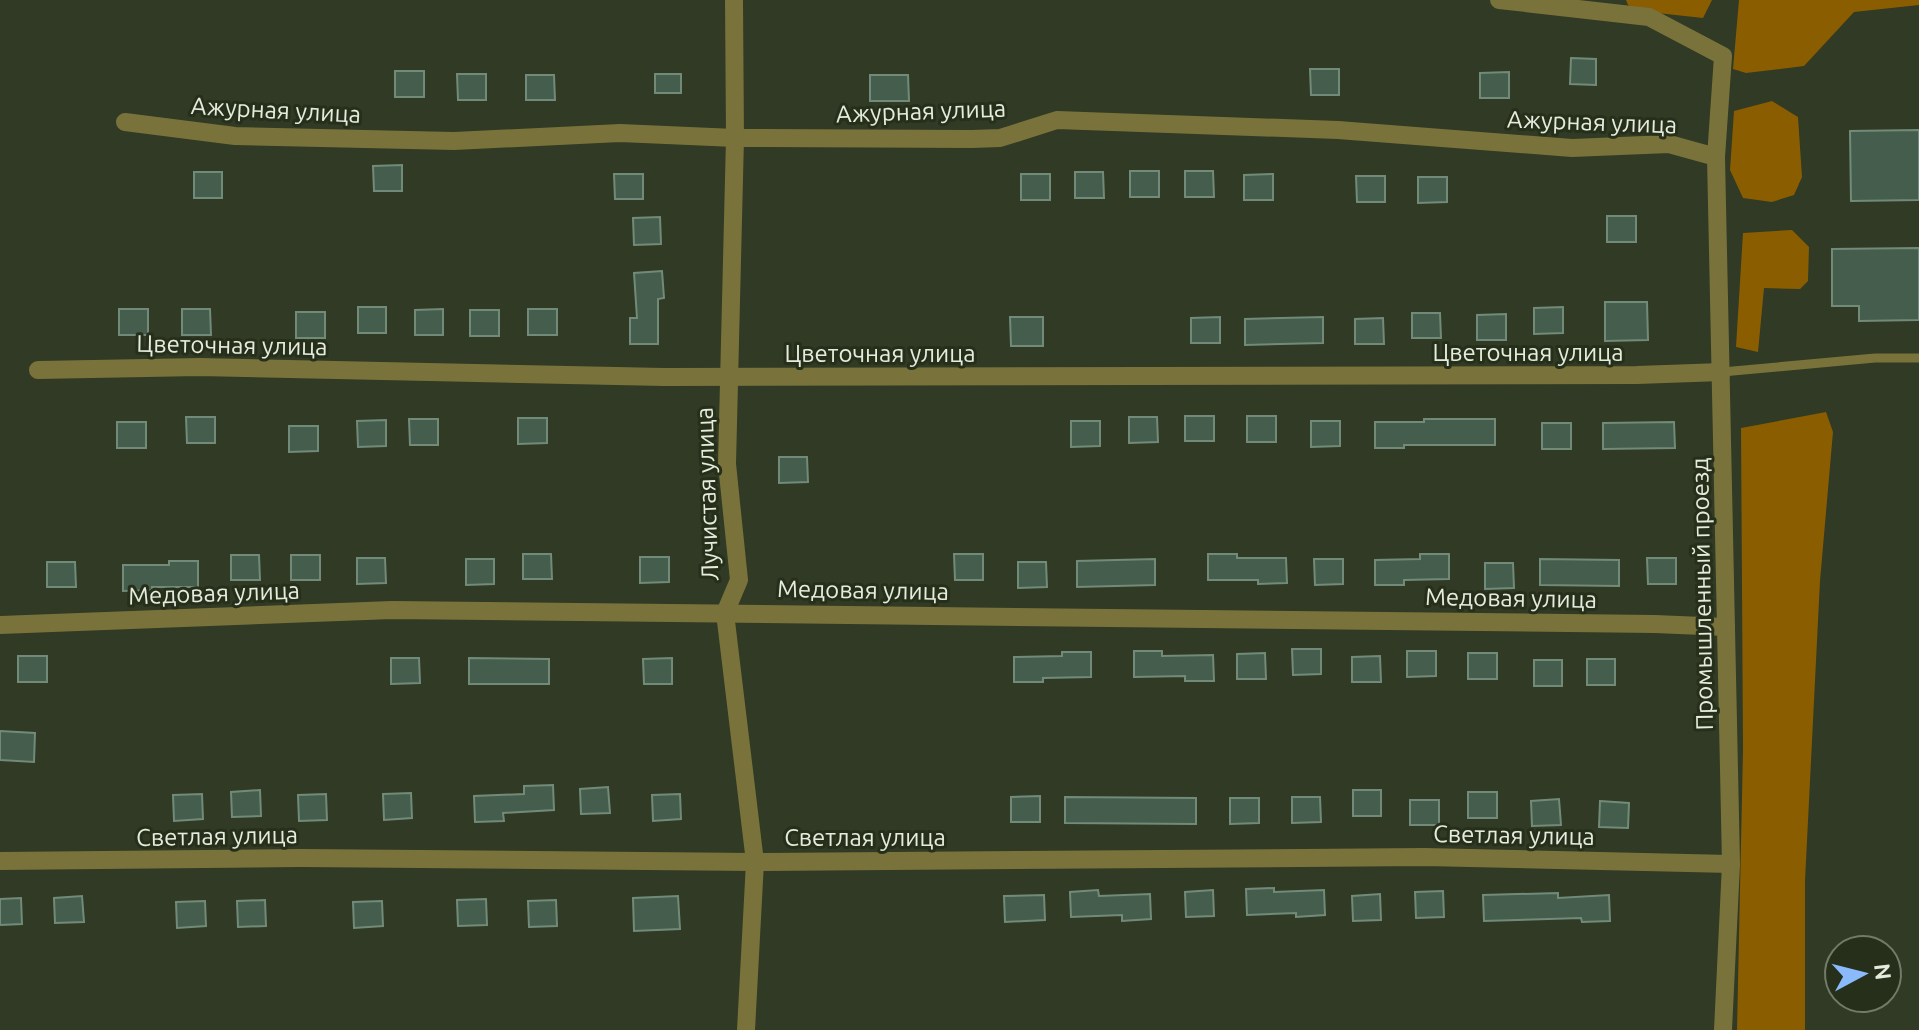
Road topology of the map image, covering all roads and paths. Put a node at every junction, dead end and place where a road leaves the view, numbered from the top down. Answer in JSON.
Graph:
{"nodes":[{"id":1,"x":734,"y":0,"type":"edge"},
{"id":2,"x":1499,"y":0,"type":"edge"},
{"id":3,"x":125,"y":122,"type":"dead end"},
{"id":4,"x":735,"y":138,"type":"junction"},
{"id":5,"x":1716,"y":157,"type":"junction"},
{"id":6,"x":1919,"y":358,"type":"edge"},
{"id":7,"x":38,"y":370,"type":"dead end"},
{"id":8,"x":1722,"y":372,"type":"junction"},
{"id":9,"x":727,"y":377,"type":"junction"},
{"id":10,"x":725,"y":613,"type":"junction"},
{"id":11,"x":0,"y":625,"type":"edge"},
{"id":12,"x":1726,"y":627,"type":"junction"},
{"id":13,"x":0,"y":861,"type":"edge"},
{"id":14,"x":755,"y":862,"type":"junction"},
{"id":15,"x":1731,"y":864,"type":"junction"},
{"id":16,"x":746,"y":1030,"type":"edge"},
{"id":17,"x":1723,"y":1030,"type":"edge"}],
"edges":[{"from":1,"to":4,"type":"street","name":"Лучистая улица"},
{"from":2,"to":5,"type":"street","name":"Промышленный проезд"},
{"from":3,"to":4,"type":"street","name":"Ажурная улица"},
{"from":4,"to":5,"type":"street","name":"Ажурная улица"},
{"from":4,"to":9,"type":"street","name":"Лучистая улица"},
{"from":5,"to":8,"type":"street","name":"Промышленный проезд"},
{"from":6,"to":8,"type":"lane"},
{"from":7,"to":9,"type":"street","name":"Цветочная улица"},
{"from":8,"to":9,"type":"street","name":"Цветочная улица"},
{"from":8,"to":12,"type":"street","name":"Промышленный проезд"},
{"from":9,"to":10,"type":"street","name":"Лучистая улица"},
{"from":10,"to":11,"type":"street","name":"Медовая улица"},
{"from":10,"to":12,"type":"street","name":"Медовая улица"},
{"from":10,"to":14,"type":"street","name":"Лучистая улица"},
{"from":12,"to":15,"type":"street","name":"Промышленный проезд"},
{"from":13,"to":14,"type":"street","name":"Светлая улица"},
{"from":14,"to":15,"type":"street","name":"Светлая улица"},
{"from":14,"to":16,"type":"street","name":"Лучистая улица"},
{"from":15,"to":17,"type":"street","name":"Промышленный проезд"}]}
